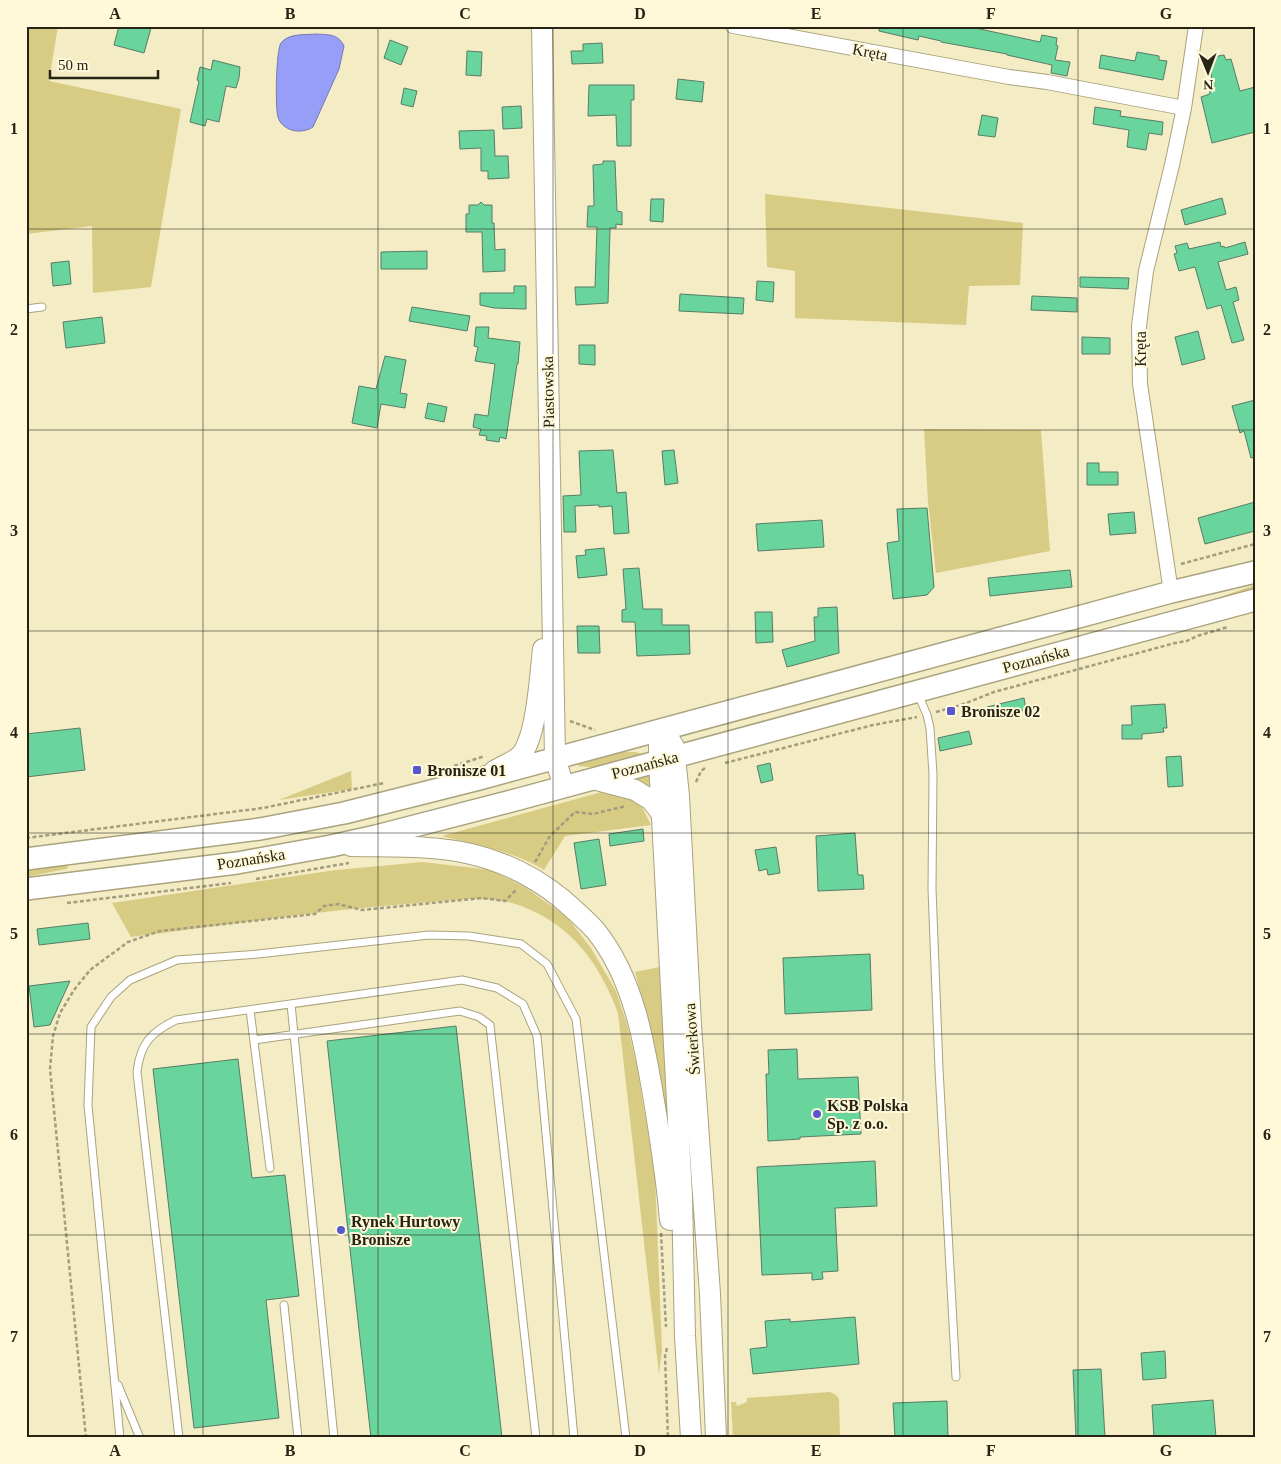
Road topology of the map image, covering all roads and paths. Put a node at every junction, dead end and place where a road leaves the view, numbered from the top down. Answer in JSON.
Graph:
{"nodes":[{"id":1,"x":542,"y":26,"type":"edge"},
{"id":2,"x":733,"y":26,"type":"edge"},
{"id":3,"x":1196,"y":26,"type":"edge"},
{"id":4,"x":1184,"y":108,"type":"junction"},
{"id":5,"x":42,"y":307,"type":"dead end"},
{"id":6,"x":26,"y":309,"type":"edge"},
{"id":7,"x":1255,"y":544,"type":"edge"},
{"id":8,"x":1168,"y":568,"type":"junction"},
{"id":9,"x":552,"y":570,"type":"junction"},
{"id":10,"x":1255,"y":572,"type":"edge"},
{"id":11,"x":1172,"y":592,"type":"junction"},
{"id":12,"x":1255,"y":600,"type":"edge"},
{"id":13,"x":1232,"y":624,"type":"dead end"},
{"id":14,"x":917,"y":691,"type":"junction"},
{"id":15,"x":927,"y":715,"type":"junction"},
{"id":16,"x":662,"y":730,"type":"junction"},
{"id":17,"x":555,"y":758,"type":"junction"},
{"id":18,"x":667,"y":759,"type":"junction"},
{"id":19,"x":722,"y":764,"type":"dead end"},
{"id":20,"x":709,"y":767,"type":"dead end"},
{"id":21,"x":593,"y":778,"type":"junction"},
{"id":22,"x":479,"y":779,"type":"junction"},
{"id":23,"x":384,"y":783,"type":"dead end"},
{"id":24,"x":564,"y":787,"type":"junction"},
{"id":25,"x":694,"y":788,"type":"dead end"},
{"id":26,"x":629,"y":806,"type":"dead end"},
{"id":27,"x":662,"y":814,"type":"junction"},
{"id":28,"x":26,"y":838,"type":"edge"},
{"id":29,"x":331,"y":846,"type":"junction"},
{"id":30,"x":26,"y":859,"type":"edge"},
{"id":31,"x":357,"y":862,"type":"dead end"},
{"id":32,"x":532,"y":867,"type":"dead end"},
{"id":33,"x":248,"y":880,"type":"dead end"},
{"id":34,"x":238,"y":882,"type":"dead end"},
{"id":35,"x":518,"y":888,"type":"dead end"},
{"id":36,"x":26,"y":889,"type":"edge"},
{"id":37,"x":65,"y":904,"type":"dead end"},
{"id":38,"x":291,"y":1004,"type":"junction"},
{"id":39,"x":250,"y":1010,"type":"junction"},
{"id":40,"x":294,"y":1034,"type":"junction"},
{"id":41,"x":254,"y":1040,"type":"junction"},
{"id":42,"x":270,"y":1168,"type":"dead end"},
{"id":43,"x":661,"y":1231,"type":"dead end"},
{"id":44,"x":284,"y":1305,"type":"dead end"},
{"id":45,"x":673,"y":1335,"type":"junction"},
{"id":46,"x":114,"y":1377,"type":"junction"},
{"id":47,"x":956,"y":1377,"type":"dead end"},
{"id":48,"x":86,"y":1438,"type":"edge"},
{"id":49,"x":120,"y":1438,"type":"edge"},
{"id":50,"x":140,"y":1438,"type":"edge"},
{"id":51,"x":180,"y":1438,"type":"edge"},
{"id":52,"x":298,"y":1438,"type":"edge"},
{"id":53,"x":334,"y":1438,"type":"edge"},
{"id":54,"x":536,"y":1438,"type":"edge"},
{"id":55,"x":574,"y":1438,"type":"edge"},
{"id":56,"x":626,"y":1438,"type":"edge"},
{"id":57,"x":668,"y":1438,"type":"edge"},
{"id":58,"x":691,"y":1438,"type":"edge"},
{"id":59,"x":716,"y":1438,"type":"edge"}],
"edges":[{"from":1,"to":9,"type":"street","name":"Piastowska"},
{"from":2,"to":4,"type":"street","name":"Kręta"},
{"from":3,"to":4,"type":"street","name":"Kręta"},
{"from":4,"to":8,"type":"street","name":"Kręta"},
{"from":5,"to":6,"type":"lane"},
{"from":7,"to":8,"type":"path"},
{"from":8,"to":11,"type":"street","name":"Kręta"},
{"from":9,"to":17,"type":"street","name":"Piastowska"},
{"from":9,"to":22,"type":"street"},
{"from":10,"to":11,"type":"main road","name":"Poznańska"},
{"from":11,"to":16,"type":"main road","name":"Poznańska"},
{"from":12,"to":14,"type":"main road","name":"Poznańska"},
{"from":13,"to":15,"type":"path"},
{"from":14,"to":15,"type":"lane"},
{"from":14,"to":18,"type":"main road","name":"Poznańska"},
{"from":15,"to":19,"type":"path"},
{"from":15,"to":47,"type":"lane"},
{"from":16,"to":17,"type":"main road","name":"Poznańska"},
{"from":16,"to":18,"type":"street","name":"Świerkowa"},
{"from":17,"to":22,"type":"main road","name":"Poznańska"},
{"from":17,"to":24,"type":"street","name":"Piastowska"},
{"from":18,"to":21,"type":"main road","name":"Poznańska"},
{"from":18,"to":27,"type":"street","name":"Świerkowa"},
{"from":18,"to":59,"type":"street","name":"Świerkowa"},
{"from":20,"to":25,"type":"path"},
{"from":21,"to":24,"type":"main road","name":"Poznańska"},
{"from":21,"to":27,"type":"street"},
{"from":22,"to":30,"type":"main road","name":"Poznańska"},
{"from":23,"to":28,"type":"path"},
{"from":24,"to":29,"type":"main road","name":"Poznańska"},
{"from":26,"to":32,"type":"path"},
{"from":27,"to":45,"type":"street","name":"Świerkowa"},
{"from":29,"to":36,"type":"main road","name":"Poznańska"},
{"from":29,"to":45,"type":"street"},
{"from":31,"to":33,"type":"path"},
{"from":34,"to":37,"type":"path"},
{"from":35,"to":48,"type":"path"},
{"from":38,"to":39,"type":"lane"},
{"from":38,"to":40,"type":"lane"},
{"from":38,"to":55,"type":"lane"},
{"from":39,"to":41,"type":"lane"},
{"from":39,"to":51,"type":"lane"},
{"from":40,"to":41,"type":"lane"},
{"from":40,"to":53,"type":"lane"},
{"from":40,"to":54,"type":"lane"},
{"from":41,"to":42,"type":"lane"},
{"from":43,"to":45,"type":"path"},
{"from":44,"to":52,"type":"lane"},
{"from":45,"to":57,"type":"path"},
{"from":45,"to":58,"type":"street","name":"Świerkowa"},
{"from":46,"to":49,"type":"lane"},
{"from":46,"to":50,"type":"lane"},
{"from":46,"to":56,"type":"lane"}]}
